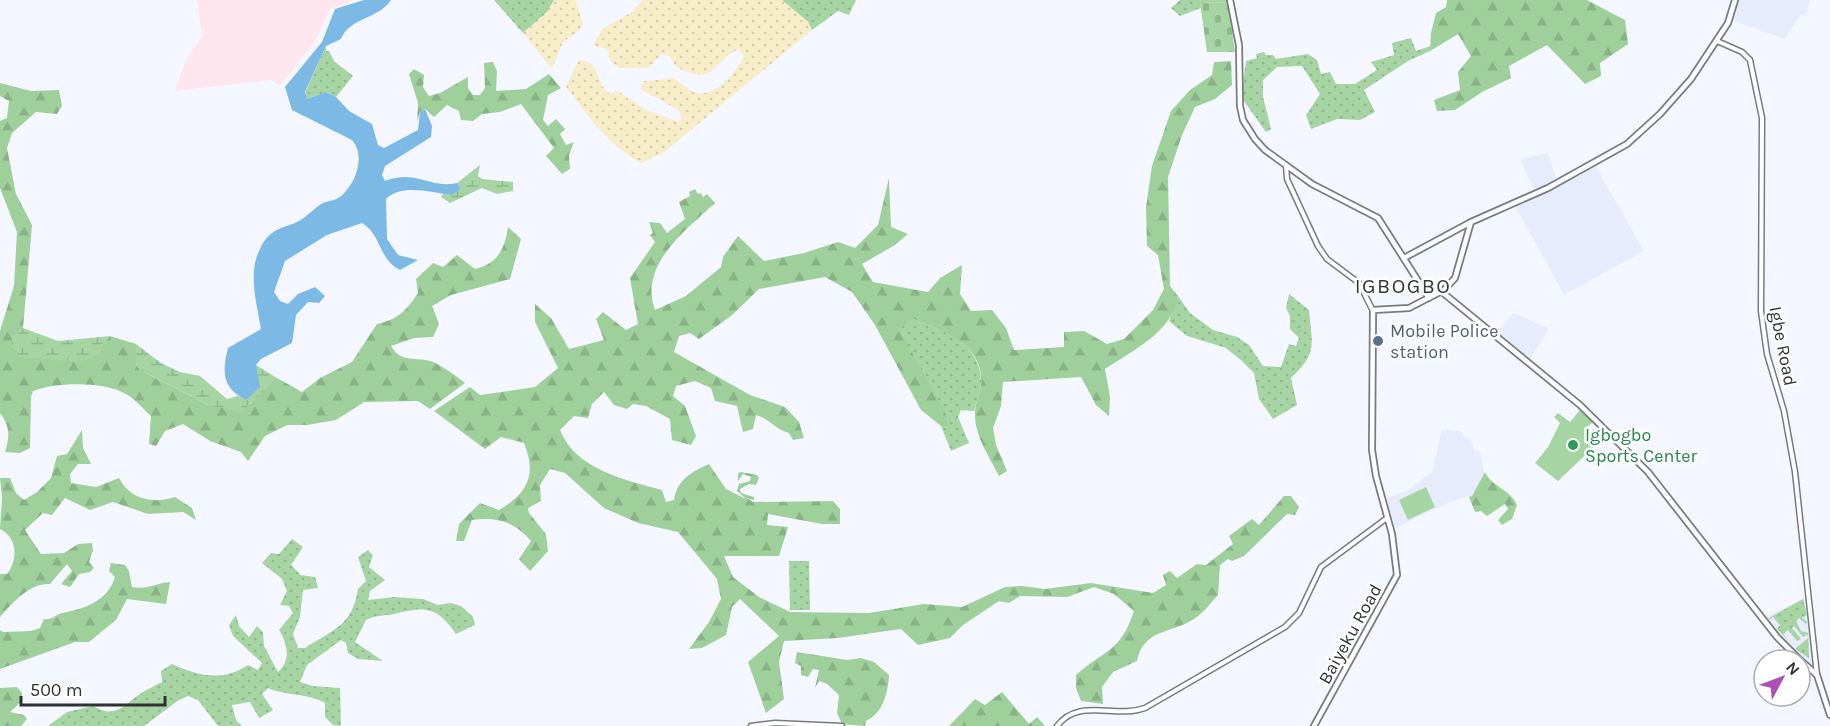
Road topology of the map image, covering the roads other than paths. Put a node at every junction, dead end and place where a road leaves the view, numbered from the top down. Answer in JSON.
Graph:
{"nodes":[{"id":1,"x":1232,"y":0,"type":"edge"},
{"id":2,"x":1736,"y":0,"type":"edge"},
{"id":3,"x":1717,"y":41,"type":"junction"},
{"id":4,"x":1286,"y":165,"type":"junction"},
{"id":5,"x":1471,"y":222,"type":"junction"},
{"id":6,"x":1404,"y":258,"type":"junction"},
{"id":7,"x":1420,"y":282,"type":"junction"},
{"id":8,"x":1443,"y":291,"type":"junction"},
{"id":9,"x":1429,"y":298,"type":"junction"},
{"id":10,"x":1372,"y":309,"type":"dead end"},
{"id":11,"x":1388,"y":517,"type":"junction"},
{"id":12,"x":1788,"y":648,"type":"edge"},
{"id":13,"x":1812,"y":671,"type":"edge"},
{"id":14,"x":1817,"y":675,"type":"junction"},
{"id":15,"x":1830,"y":715,"type":"edge"},
{"id":16,"x":751,"y":726,"type":"edge"},
{"id":17,"x":842,"y":726,"type":"edge"},
{"id":18,"x":1057,"y":726,"type":"edge"},
{"id":19,"x":1314,"y":726,"type":"edge"}],
"edges":[{"from":1,"to":4,"type":"main road"},
{"from":2,"to":3,"type":"main road"},
{"from":3,"to":5,"type":"main road"},
{"from":3,"to":14,"type":"street","name":"Igbe Road"},
{"from":4,"to":6,"type":"main road"},
{"from":4,"to":10,"type":"street"},
{"from":5,"to":6,"type":"main road"},
{"from":5,"to":8,"type":"main road"},
{"from":6,"to":7,"type":"main road"},
{"from":7,"to":8,"type":"main road"},
{"from":7,"to":9,"type":"main road"},
{"from":8,"to":9,"type":"main road"},
{"from":8,"to":12,"type":"main road"},
{"from":9,"to":11,"type":"main road","name":"Baiyeku Road"},
{"from":11,"to":18,"type":"street"},
{"from":11,"to":19,"type":"main road","name":"Baiyeku Road"},
{"from":13,"to":14,"type":"main road"},
{"from":14,"to":15,"type":"main road"},
{"from":16,"to":17,"type":"street"}]}
